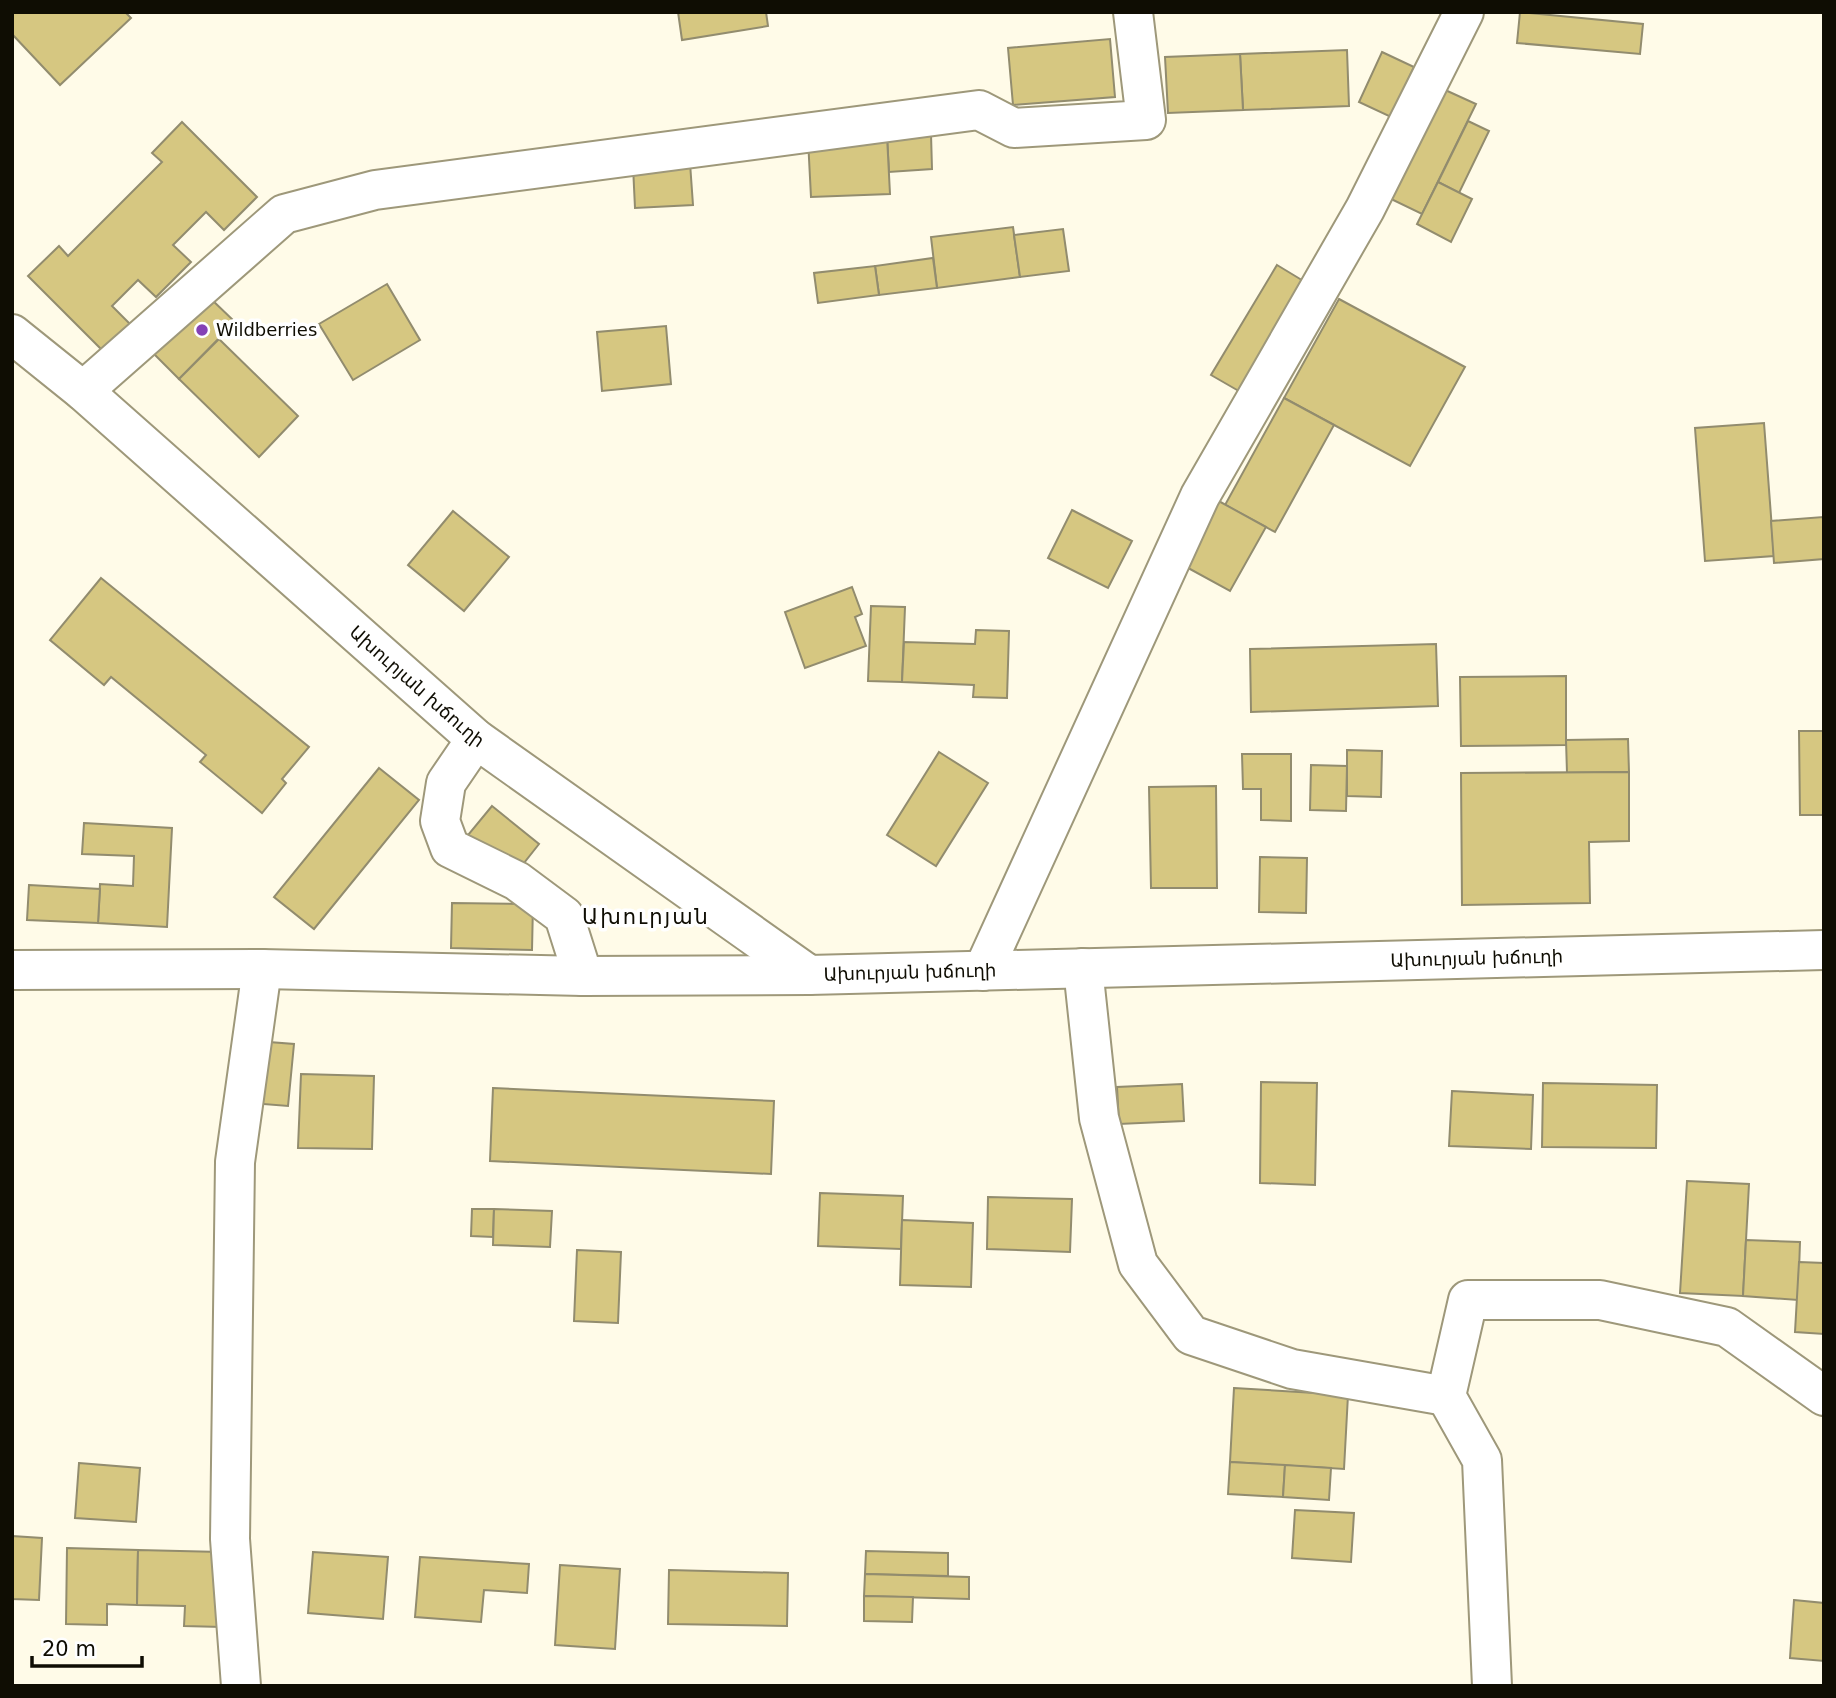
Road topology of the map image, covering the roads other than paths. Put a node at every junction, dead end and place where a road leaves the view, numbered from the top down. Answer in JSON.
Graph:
{"nodes":[{"id":1,"x":1133,"y":12,"type":"edge"},
{"id":2,"x":1464,"y":12,"type":"edge"},
{"id":3,"x":12,"y":334,"type":"edge"},
{"id":4,"x":83,"y":391,"type":"junction"},
{"id":5,"x":476,"y":739,"type":"junction"},
{"id":6,"x":1824,"y":950,"type":"edge"},
{"id":7,"x":1083,"y":968,"type":"junction"},
{"id":8,"x":12,"y":970,"type":"edge"},
{"id":9,"x":262,"y":970,"type":"junction"},
{"id":10,"x":983,"y":971,"type":"junction"},
{"id":11,"x":809,"y":975,"type":"junction"},
{"id":12,"x":583,"y":976,"type":"junction"},
{"id":13,"x":1446,"y":1396,"type":"junction"},
{"id":14,"x":1824,"y":1396,"type":"edge"},
{"id":15,"x":241,"y":1686,"type":"edge"},
{"id":16,"x":1492,"y":1686,"type":"edge"}],
"edges":[{"from":1,"to":4,"type":"street"},
{"from":2,"to":10,"type":"street"},
{"from":3,"to":4,"type":"street","name":"Ախուրյան խճուղի"},
{"from":4,"to":5,"type":"street","name":"Ախուրյան խճուղի"},
{"from":5,"to":11,"type":"street","name":"Ախուրյան խճուղի"},
{"from":5,"to":12,"type":"street"},
{"from":6,"to":7,"type":"street","name":"Ախուրյան խճուղի"},
{"from":7,"to":10,"type":"street","name":"Ախուրյան խճուղի"},
{"from":7,"to":13,"type":"street"},
{"from":8,"to":9,"type":"street"},
{"from":9,"to":12,"type":"street"},
{"from":9,"to":15,"type":"street"},
{"from":10,"to":11,"type":"street","name":"Ախուրյան խճուղի"},
{"from":11,"to":12,"type":"street"},
{"from":13,"to":14,"type":"street"},
{"from":13,"to":16,"type":"street"}]}
